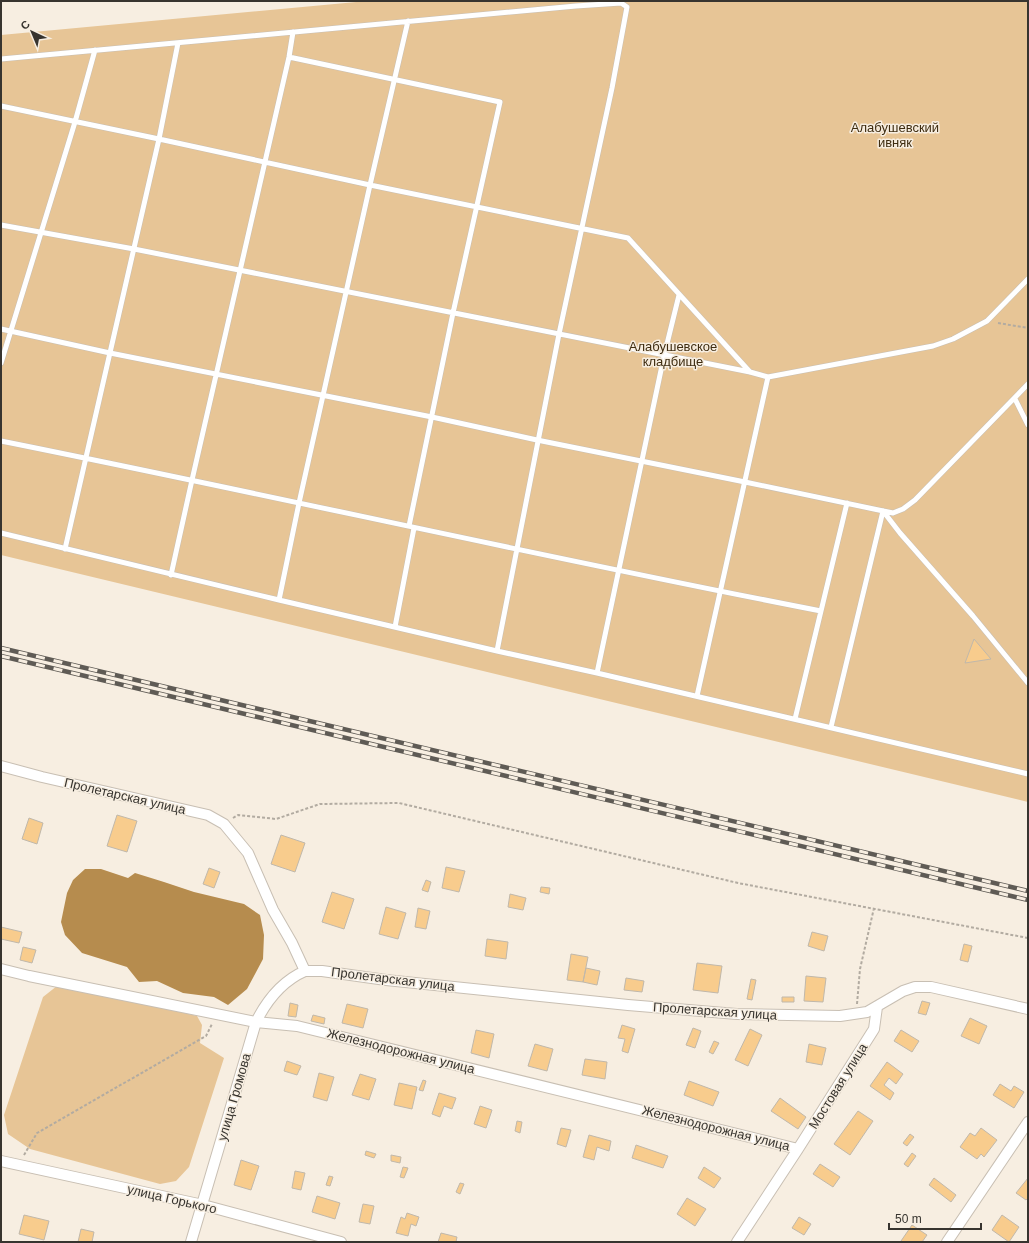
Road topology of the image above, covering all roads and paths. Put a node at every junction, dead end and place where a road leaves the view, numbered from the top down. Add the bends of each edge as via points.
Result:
1 (408, 21) junction
2 (293, 32) junction
3 (178, 43) junction
4 (95, 50) junction
5 (289, 57) junction
6 (1, 59) edge
7 (395, 80) junction
8 (1, 106) edge
9 (75, 122) junction
10 (159, 139) junction
11 (265, 163) junction
12 (370, 185) junction
13 (476, 206) junction
14 (1, 225) edge
15 (582, 228) junction
16 (41, 232) junction
17 (134, 249) junction
18 (240, 271) junction
19 (1028, 279) edge
20 (347, 292) junction
21 (679, 295) junction
22 (453, 313) junction
23 (987, 321) junction
24 (1028, 328) edge
25 (1, 329) edge
26 (10, 330) junction
27 (559, 334) junction
28 (110, 353) junction
29 (664, 356) junction
30 (1, 363) edge
31 (750, 372) junction
32 (216, 374) junction
33 (768, 377) junction
34 (1028, 384) edge
35 (324, 396) junction
36 (1014, 398) junction
37 (432, 417) junction
38 (1028, 425) edge
39 (537, 440) junction
40 (1, 441) edge
41 (86, 458) junction
42 (642, 462) junction
43 (192, 480) junction
44 (745, 482) junction
45 (299, 503) junction
46 (847, 503) junction
47 (883, 511) junction
48 (411, 527) junction
49 (1, 534) edge
50 (516, 548) junction
51 (65, 549) junction
52 (618, 570) junction
53 (172, 575) junction
54 (720, 591) junction
55 (279, 600) junction
56 (821, 611) junction
57 (395, 627) junction
58 (496, 651) junction
59 (597, 672) junction
60 (1028, 683) edge
61 (698, 696) junction
62 (795, 719) junction
63 (831, 727) junction
64 (1, 766) edge
65 (1028, 774) edge
66 (224, 824) junction
67 (874, 908) junction
68 (1028, 938) edge
69 (1, 969) edge
70 (305, 971) junction
71 (877, 1007) junction
72 (1028, 1009) edge
73 (858, 1013) junction
74 (218, 1014) junction
75 (256, 1022) junction
76 (1028, 1122) edge
77 (798, 1149) junction
78 (1, 1161) edge
79 (18, 1165) junction
80 (203, 1205) junction
81 (191, 1242) edge
82 (341, 1242) edge
83 (737, 1242) edge
84 (946, 1242) edge

1 - 2 lane
1 - 7 lane
1 - 15 lane via 621,3 627,7
2 - 3 lane
2 - 5 lane
3 - 4 lane
3 - 10 lane
4 - 6 lane
4 - 9 lane
5 - 7 lane
5 - 11 lane
7 - 12 lane
7 - 13 lane via 500,102
8 - 9 lane
9 - 10 lane
9 - 16 lane
10 - 11 lane
10 - 17 lane
11 - 12 lane
11 - 18 lane
12 - 13 lane
12 - 20 lane
13 - 15 lane
13 - 22 lane
14 - 16 lane
15 - 21 lane via 628,238
15 - 27 lane
16 - 17 lane
16 - 26 lane
17 - 18 lane
17 - 28 lane
18 - 20 lane
18 - 32 lane
19 - 23 lane
20 - 22 lane
20 - 35 lane
21 - 29 lane
21 - 31 lane
22 - 27 lane
22 - 37 lane
23 - 24 path
23 - 33 lane via 953,339 933,346
25 - 26 lane
26 - 28 lane
26 - 30 lane
27 - 29 lane
27 - 39 lane
28 - 32 lane
28 - 41 lane
29 - 31 lane
29 - 42 lane
31 - 33 lane
32 - 35 lane
32 - 43 lane
33 - 44 lane
34 - 36 lane
35 - 37 lane
35 - 45 lane
36 - 38 lane
36 - 47 lane via 915,500 893,513
37 - 39 lane
37 - 48 lane
39 - 42 lane
39 - 50 lane
40 - 41 lane
41 - 43 lane
41 - 51 lane
42 - 44 lane
42 - 52 lane
43 - 45 lane
43 - 53 lane
44 - 46 lane
44 - 54 lane
45 - 48 lane
45 - 55 lane
46 - 47 lane
46 - 56 lane
47 - 60 lane
47 - 63 lane
48 - 50 lane
48 - 57 lane
49 - 51 lane
50 - 52 lane
50 - 58 lane
51 - 53 lane
52 - 54 lane
52 - 59 lane
53 - 55 lane
54 - 56 lane
54 - 61 lane
55 - 57 lane
56 - 62 lane
57 - 58 lane
58 - 59 lane
59 - 61 lane
61 - 62 lane
62 - 63 lane
63 - 65 lane
64 - 66 street, Пролетарская улица via 208,815
66 - 67 path via 238,815 276,819 320,804 399,803 738,883
66 - 70 street, Пролетарская улица via 248,853 273,910
67 - 68 path
67 - 73 path via 860,969
69 - 74 street, Железнодорожная улица
70 - 73 street, Пролетарская улица via 737,1014 840,1016
70 - 75 street, улица Громова via 292,977 276,992
71 - 72 street, Пролетарская улица via 903,991 915,987 931,987
71 - 73 street, Пролетарская улица
71 - 77 street, Мостовая улица via 874,1029
74 - 75 street, Железнодорожная улица
74 - 79 path via 206,1036 37,1133
75 - 77 street, Железнодорожная улица via 297,1026
75 - 80 street, улица Громова
76 - 84 street
77 - 83 street, Мостовая улица
78 - 79 street, улица Горького
79 - 80 street, улица Горького
80 - 81 street, улица Громова
80 - 82 street, улица Горького

